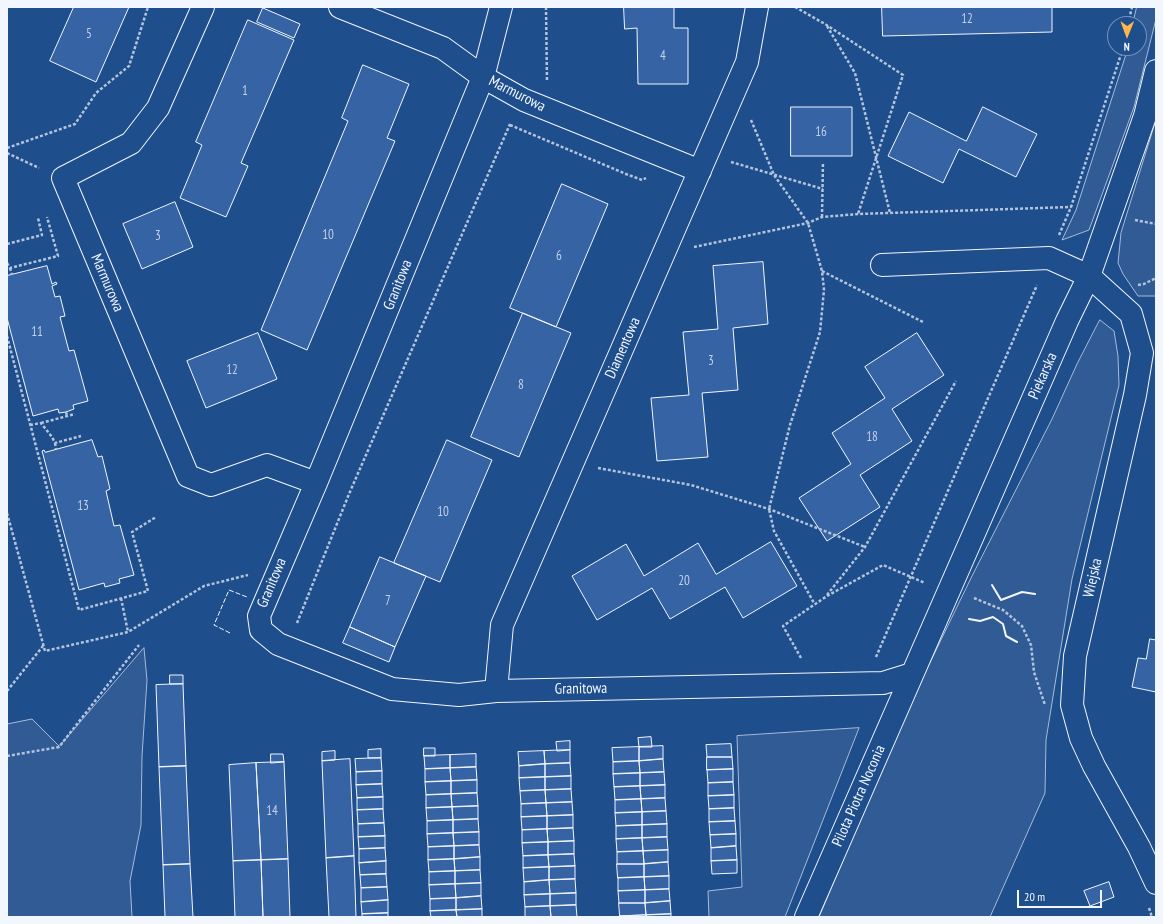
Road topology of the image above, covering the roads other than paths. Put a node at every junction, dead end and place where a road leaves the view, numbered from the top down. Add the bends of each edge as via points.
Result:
1 (202, 7) edge
2 (340, 7) edge
3 (501, 7) edge
4 (757, 7) edge
5 (1156, 71) edge
6 (484, 77) junction
7 (700, 171) junction
8 (882, 265) dead end
9 (1089, 276) junction
10 (316, 483) junction
11 (912, 674) junction
12 (496, 691) junction
13 (1156, 883) edge
14 (806, 917) edge

1 - 10 street, Marmurowa via 158,108 132,143 62,178 188,476 211,485 267,465
2 - 6 street, Marmurowa via 443,48
3 - 6 street, Granitowa
4 - 7 street, Diamentowa via 747,62
5 - 9 street, Piekarska via 1145,116
6 - 7 street, Marmurowa via 524,100
6 - 10 street, Granitowa
7 - 12 street, Diamentowa via 502,625
8 - 9 street, Wiejska via 1049,258
9 - 11 street, Piekarska
9 - 13 street, Wiejska via 1131,314 1142,353 1133,403 1075,656 1072,705 1081,738 1094,766
10 - 12 street, Granitowa via 259,616 261,630 278,644 392,689 459,695
11 - 12 street, Granitowa via 883,683
11 - 14 street, Pilota Piotra Noconia

